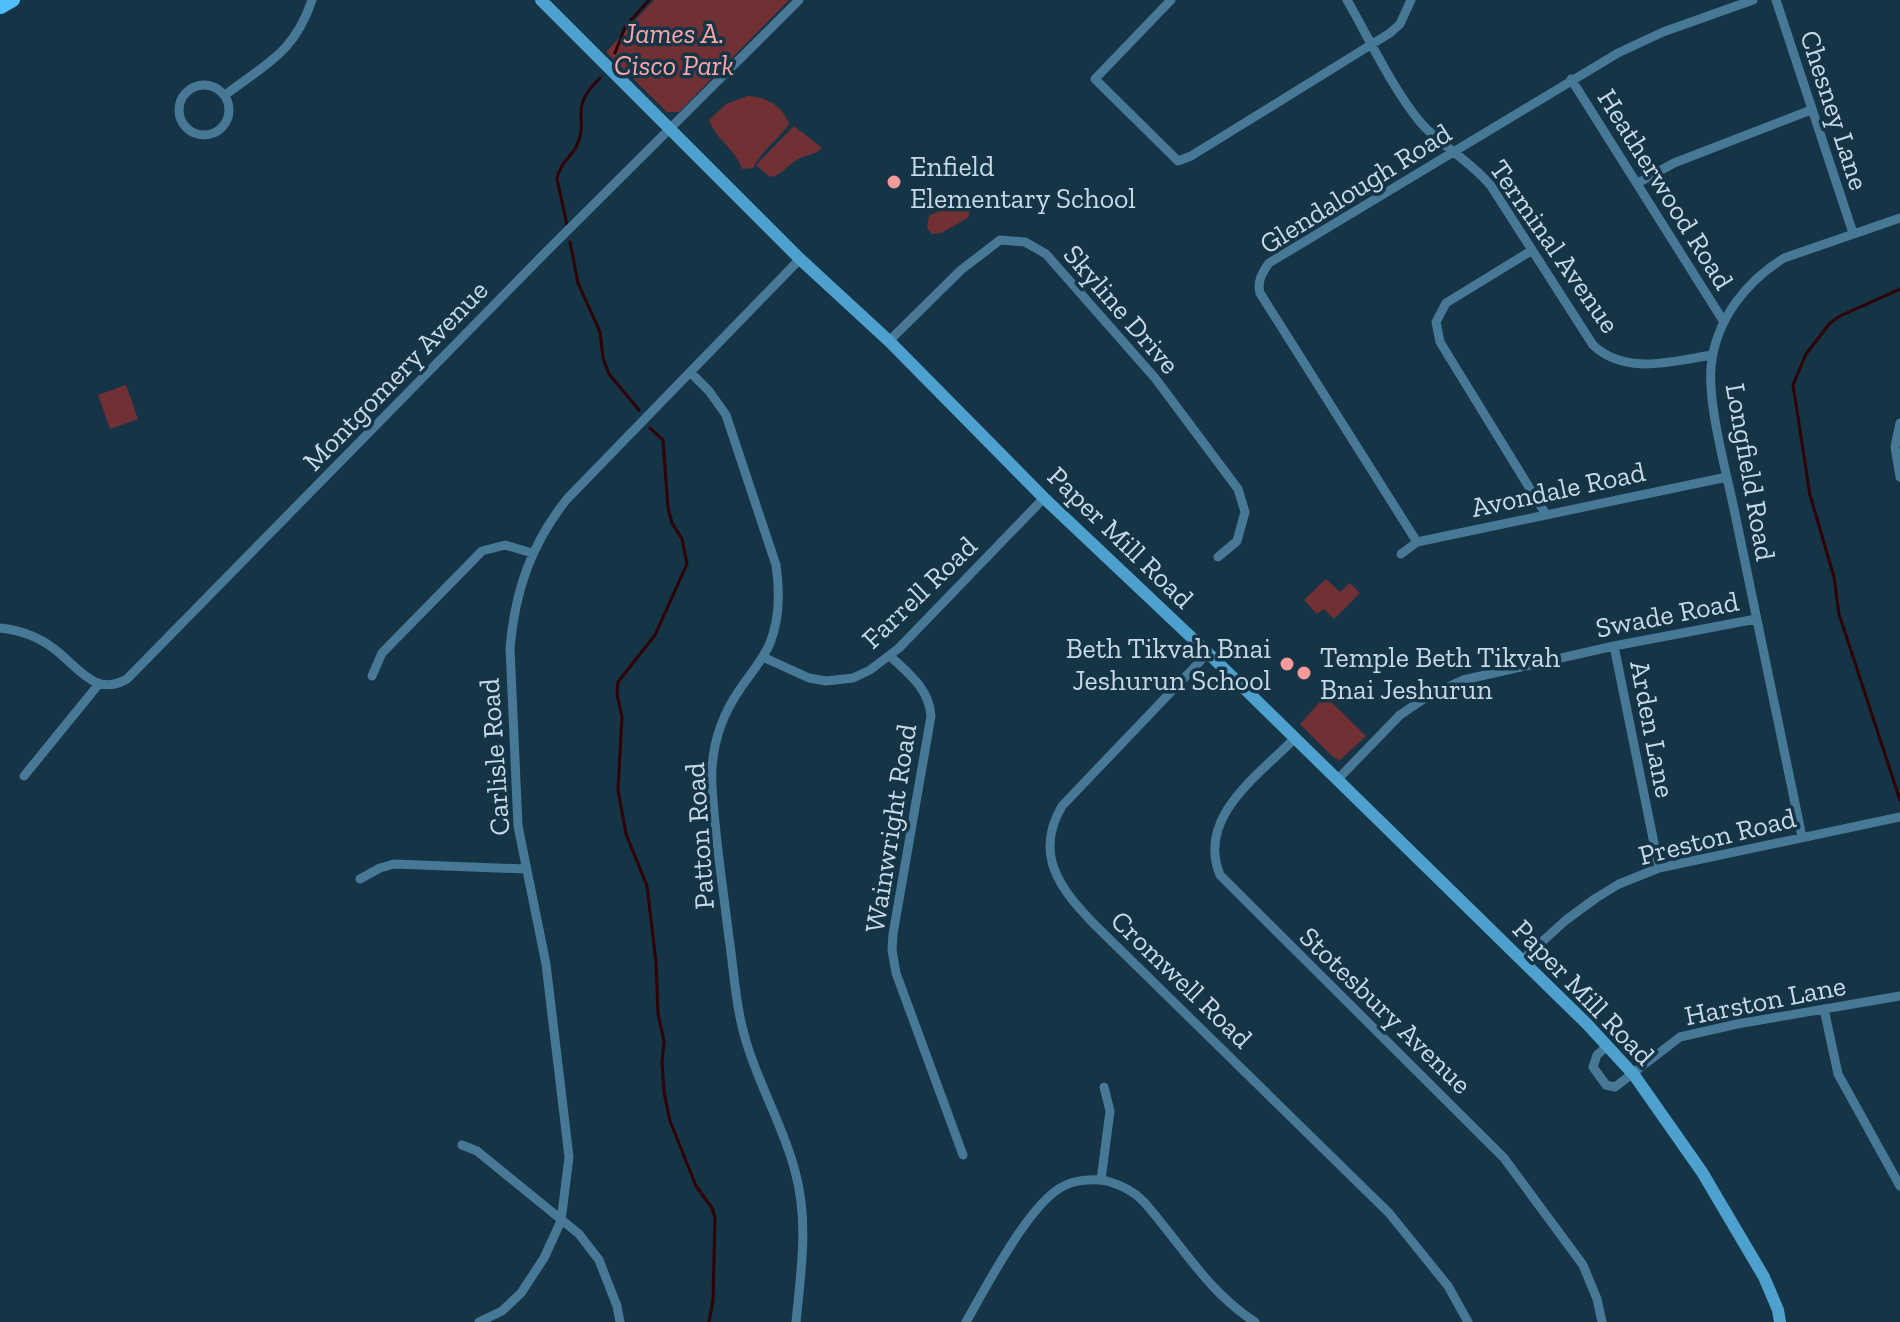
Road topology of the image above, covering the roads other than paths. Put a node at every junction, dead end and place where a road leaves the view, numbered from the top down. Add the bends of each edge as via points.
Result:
1 (312, 0) edge
2 (541, 0) edge
3 (799, 0) edge
4 (1171, 0) edge
5 (1347, 0) edge
6 (1411, 0) edge
7 (1753, 0) edge
8 (1776, 0) edge
9 (1371, 43) junction
10 (1571, 79) junction
11 (225, 95) junction
12 (1811, 110) junction
13 (672, 129) junction
14 (1454, 151) junction
15 (1638, 183) junction
16 (1900, 218) edge
17 (1853, 233) junction
18 (1531, 251) junction
19 (800, 259) junction
20 (1724, 322) junction
21 (889, 341) junction
22 (1712, 355) junction
23 (690, 372) junction
24 (1900, 423) edge
25 (1727, 477) junction
26 (1900, 477) edge
27 (1044, 498) junction
28 (1545, 513) junction
29 (1417, 542) junction
30 (532, 553) junction
31 (1401, 554) dead end
32 (1218, 557) dead end
33 (1756, 619) junction
34 (0, 628) edge
35 (1614, 646) junction
36 (1208, 653) junction
37 (890, 656) junction
38 (763, 657) junction
39 (372, 676) dead end
40 (98, 685) junction
41 (1295, 738) junction
42 (24, 776) dead end
43 (1337, 780) junction
44 (1900, 817) edge
45 (1802, 837) junction
46 (1659, 868) junction
47 (525, 869) junction
48 (360, 879) dead end
49 (1522, 960) junction
50 (1900, 996) edge
51 (1824, 1009) junction
52 (1607, 1046) junction
53 (1634, 1075) junction
54 (1104, 1087) dead end
55 (462, 1145) dead end
56 (963, 1155) dead end
57 (1101, 1180) junction
58 (1900, 1186) edge
59 (561, 1221) junction
60 (479, 1322) edge
61 (620, 1322) edge
62 (796, 1322) edge
63 (967, 1322) edge
64 (1255, 1322) edge
65 (1468, 1322) edge
66 (1602, 1322) edge
67 (1780, 1322) edge

1 - 11 street via 291,44
2 - 13 main road, Paper Mill Road
3 - 13 street, Montgomery Avenue
4 - 9 street via 1095,79 1178,161
5 - 9 street, Terminal Avenue
6 - 9 street via 1400,24
7 - 10 street, Glendalough Road via 1663,32
8 - 12 street, Chesney Lane
9 - 14 street, Terminal Avenue via 1421,123
10 - 14 street, Glendalough Road
10 - 15 street, Heatherwood Road
11 - 11 street via 210,85 193,87 180,103 184,126 199,135 222,128 230,112
12 - 15 street via 1674,163
12 - 17 street, Chesney Lane
13 - 19 main road, Paper Mill Road
13 - 40 street, Montgomery Avenue via 136,671 119,683
14 - 18 street, Terminal Avenue via 1491,186
14 - 29 street, Glendalough Road via 1269,263 1258,286
15 - 20 street, Heatherwood Road
16 - 17 street, Longfield Road
17 - 20 street, Longfield Road via 1768,268
18 - 22 street, Terminal Avenue via 1587,339 1607,356 1639,364
18 - 28 street via 1446,303 1436,322 1440,342
19 - 21 main road, Paper Mill Road
19 - 23 street, Carlisle Road
20 - 22 street, Longfield Road
21 - 27 main road, Paper Mill Road
21 - 32 street, Skyline Drive via 961,270 1000,240 1025,242 1046,254 1155,378 1238,489 1245,512 1237,541
22 - 25 street, Longfield Road via 1710,386
23 - 30 street, Carlisle Road via 567,499
23 - 38 street, Patton Road via 726,415 776,565 778,611
24 - 26 street via 1895,447
25 - 28 street, Avondale Road
25 - 33 street, Longfield Road
27 - 36 main road, Paper Mill Road
27 - 37 street, Farrell Road
28 - 29 street, Avondale Road
29 - 31 street, Avondale Road
30 - 39 street via 505,545 482,551 382,653
30 - 47 street, Carlisle Road via 516,599 510,648 518,826
33 - 35 street, Swade Road
33 - 45 street, Longfield Road
34 - 40 street via 45,642
35 - 43 street, Swade Road via 1450,685 1400,715
35 - 46 street, Arden Lane
36 - 41 main road, Paper Mill Road
36 - 65 street, Cromwell Road via 1062,806 1051,847 1056,876 1095,925 1389,1213 1448,1286
37 - 38 street, Farrell Road via 859,675 831,681 809,678
37 - 56 street, Wainwright Road via 922,688 931,716 893,957
38 - 62 street, Patton Road via 721,725 712,785 744,1035 791,1156 800,1194 804,1235
40 - 42 street
41 - 43 main road, Paper Mill Road
41 - 66 street, Stotesbury Avenue via 1223,814 1214,846 1220,875 1504,1158 1583,1265
43 - 49 main road, Paper Mill Road
44 - 45 street, Preston Road
45 - 46 street, Preston Road
46 - 49 street, Preston Road via 1596,898
47 - 48 street via 394,864
47 - 59 street, Carlisle Road via 546,964 567,1135
49 - 52 main road, Paper Mill Road
50 - 51 street, Harston Lane
51 - 53 street, Harston Lane via 1680,1037
51 - 58 street via 1838,1074
52 - 53 main road, Paper Mill Road
52 - 53 street via 1593,1067 1606,1085 1615,1087
53 - 67 main road, Paper Mill Road via 1702,1172 1764,1277
54 - 57 street via 1110,1111
55 - 59 street via 477,1151
57 - 63 street via 1067,1185 1051,1195 1009,1249
57 - 64 street via 1143,1201 1207,1283
59 - 60 street, Carlisle Road via 526,1288 502,1311
59 - 61 street via 599,1260

